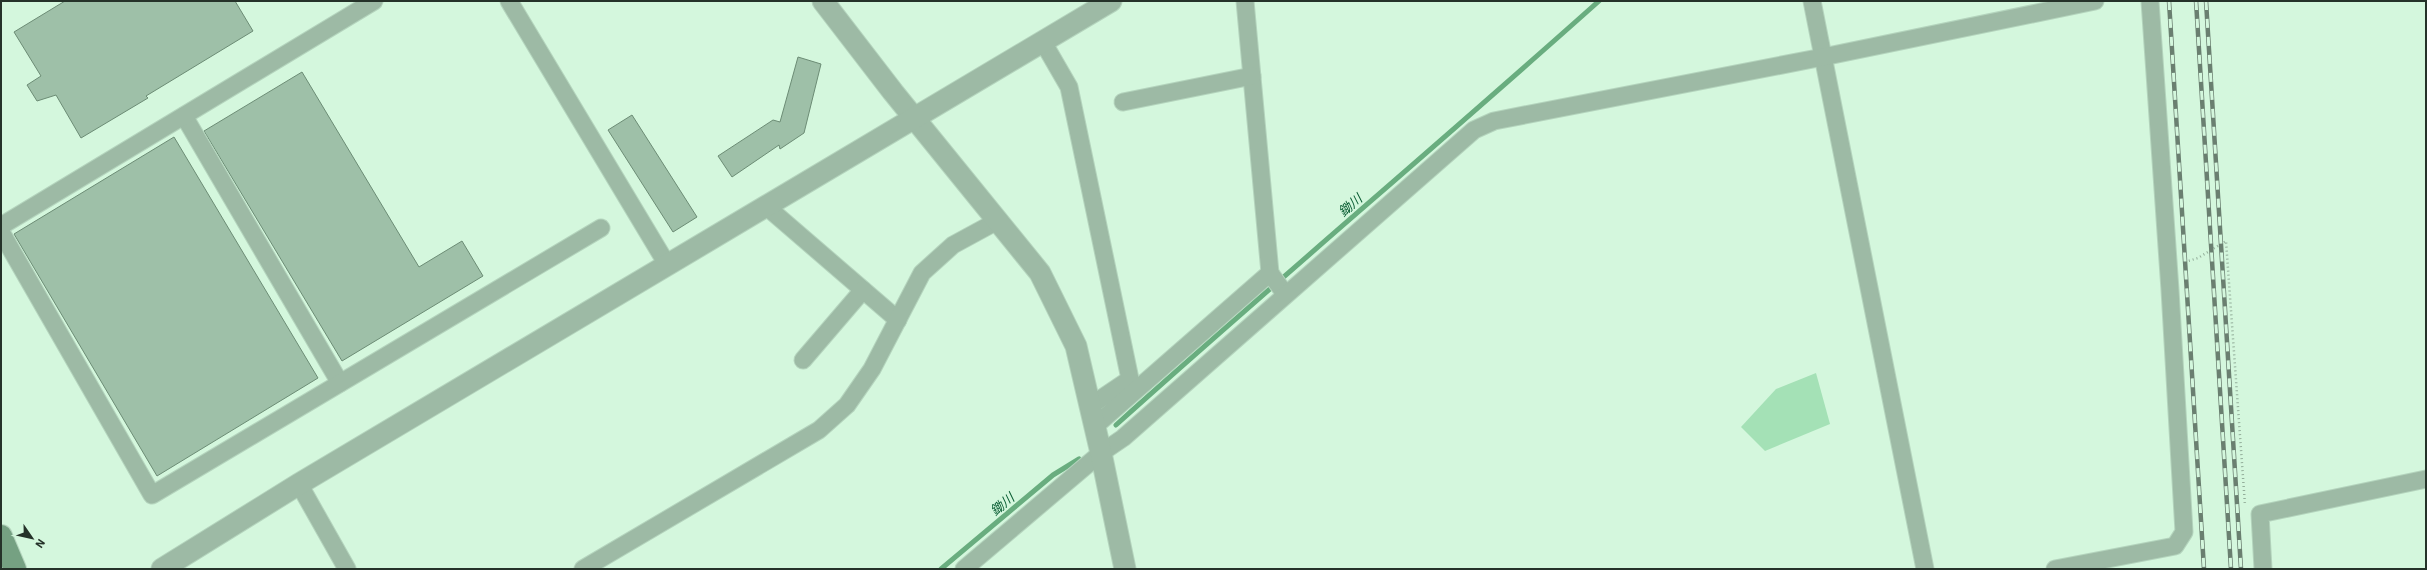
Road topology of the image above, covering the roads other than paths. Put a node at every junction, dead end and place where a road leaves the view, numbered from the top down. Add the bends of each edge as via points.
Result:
1 (374, 1) edge
2 (509, 1) edge
3 (823, 1) edge
4 (1111, 1) edge
5 (1245, 1) edge
6 (1812, 1) edge
7 (2095, 1) edge
8 (2150, 1) edge
9 (1043, 42) junction
10 (1823, 57) junction
11 (1252, 76) junction
12 (1123, 102) dead end
13 (184, 116) junction
14 (915, 118) junction
15 (767, 207) junction
16 (998, 220) junction
17 (1, 226) edge
18 (601, 228) dead end
19 (1, 232) edge
20 (668, 266) junction
21 (1278, 284) junction
22 (863, 290) junction
23 (898, 320) junction
24 (803, 360) dead end
25 (340, 383) junction
26 (1090, 406) junction
27 (1095, 426) junction
28 (1101, 453) junction
29 (2426, 479) edge
30 (299, 484) junction
31 (1, 536) edge
32 (15, 569) edge
33 (162, 569) edge
34 (348, 569) edge
35 (583, 569) edge
36 (964, 569) edge
37 (1125, 569) edge
38 (1925, 569) edge
39 (2055, 569) edge
40 (2263, 569) edge

1 - 13 street
2 - 20 street
3 - 14 street
4 - 9 street
5 - 11 street
6 - 10 street
7 - 10 street
8 - 39 street via 2184,532 2175,546
9 - 14 street
9 - 26 street via 1069,87 1130,380
10 - 21 street via 1494,121 1474,130
10 - 38 street
11 - 12 street
11 - 21 street
13 - 17 street
13 - 25 street
14 - 15 street
14 - 16 street
15 - 20 street
15 - 22 street
16 - 23 street via 953,245 922,273
16 - 26 street via 1040,273 1076,346
18 - 25 street
19 - 25 street via 152,495
20 - 30 street
21 - 27 street
21 - 28 street via 1123,438
22 - 23 street
22 - 24 street
23 - 35 street via 872,369 847,405 818,430
26 - 27 street
27 - 28 street
28 - 36 street
28 - 37 street
29 - 40 street via 2260,514
30 - 33 street
30 - 34 street
31 - 32 main road

